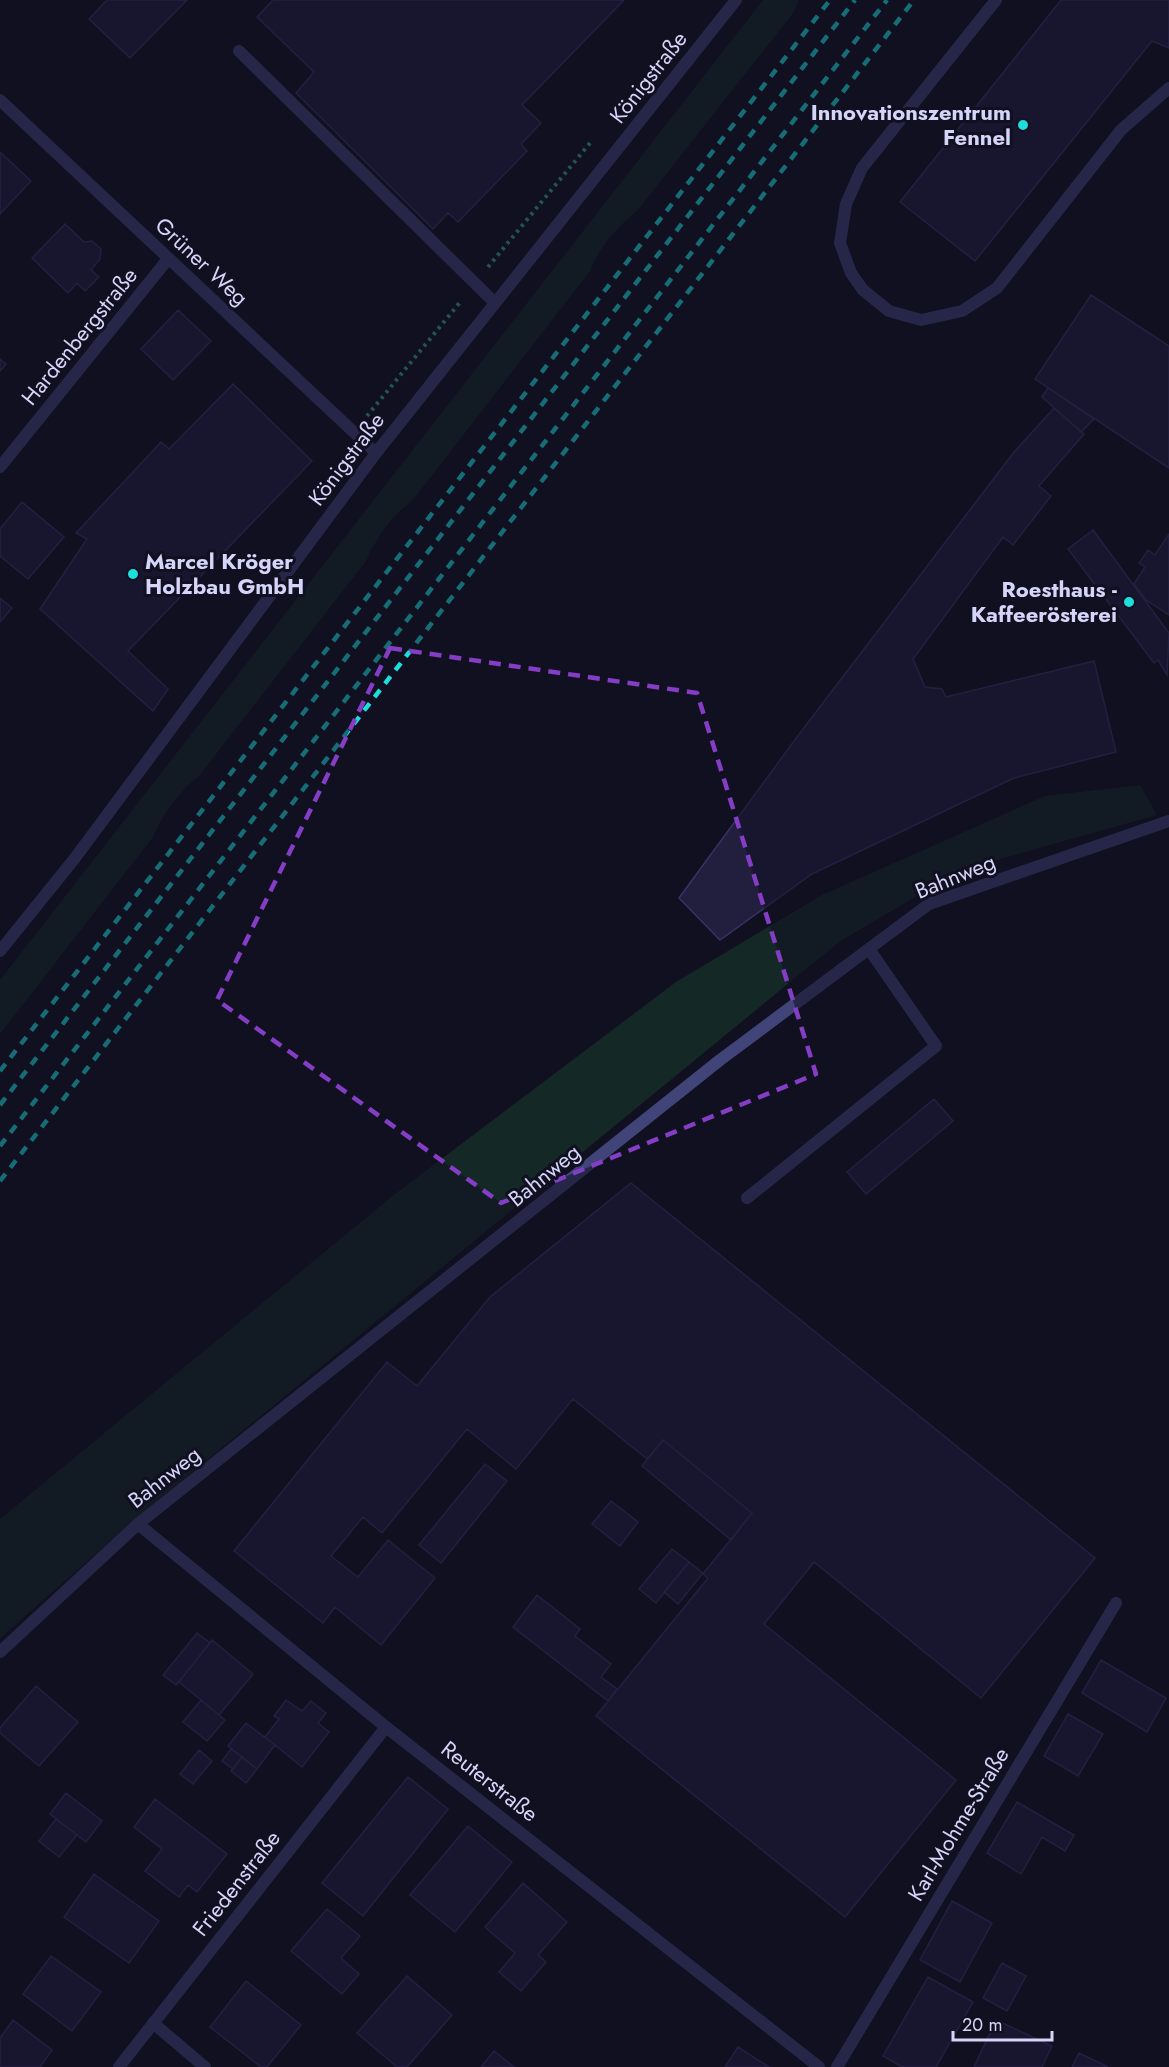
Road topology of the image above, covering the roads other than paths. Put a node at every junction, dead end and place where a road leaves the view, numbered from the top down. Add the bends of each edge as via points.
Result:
1 (736, 0) edge
2 (996, 0) edge
3 (239, 51) dead end
4 (1169, 88) edge
5 (0, 100) edge
6 (168, 259) junction
7 (495, 303) junction
8 (376, 453) junction
9 (0, 467) edge
10 (1169, 821) edge
11 (869, 949) junction
12 (0, 951) edge
13 (747, 1198) dead end
14 (138, 1524) junction
15 (1116, 1604) dead end
16 (0, 1652) edge
17 (386, 1726) junction
18 (153, 2023) junction
19 (119, 2067) edge
20 (205, 2067) edge
21 (819, 2067) edge
22 (837, 2067) edge

1 - 7 street, Königstraße
2 - 4 street via 862,168 846,204 840,243 851,273 862,290 889,311 921,320 962,311 998,288 1121,130
3 - 7 street
5 - 6 street, Grüner Weg
6 - 8 street, Grüner Weg
6 - 9 street, Hardenbergstraße
7 - 8 street, Königstraße
8 - 12 street, Königstraße via 75,858
10 - 11 street, Bahnweg via 929,904
11 - 13 street via 936,1046
11 - 14 street, Bahnweg via 720,1060
14 - 16 street, Bahnweg
14 - 17 street, Reuterstraße
15 - 22 street, Karl-Mohme-Straße
17 - 18 street, Friedenstraße
17 - 21 street, Reuterstraße
18 - 19 street, Friedenstraße
18 - 20 street

